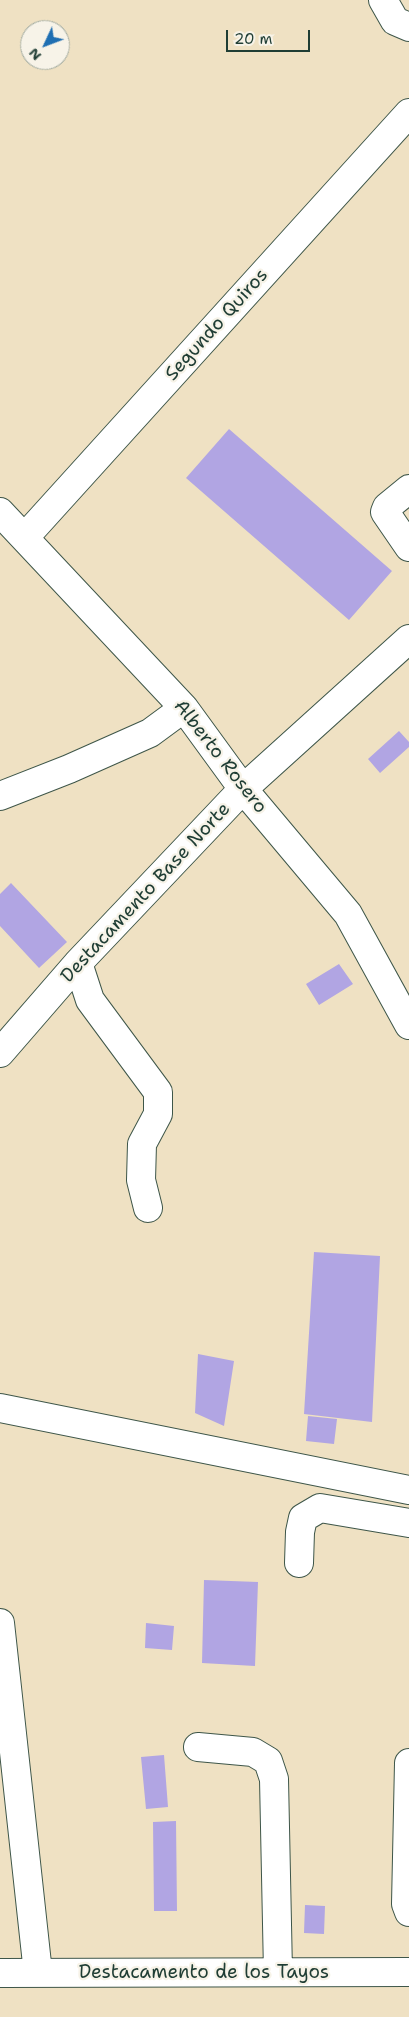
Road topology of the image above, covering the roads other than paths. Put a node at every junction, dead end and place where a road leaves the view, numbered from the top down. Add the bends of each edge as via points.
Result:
1 (383, 0) edge
2 (409, 27) edge
3 (409, 113) edge
4 (409, 489) edge
5 (0, 512) edge
6 (25, 538) junction
7 (409, 547) edge
8 (409, 639) edge
9 (184, 708) junction
10 (244, 789) junction
11 (0, 796) edge
12 (78, 963) junction
13 (409, 1025) edge
14 (0, 1053) edge
15 (148, 1208) dead end
16 (0, 1408) edge
17 (409, 1490) edge
18 (409, 1523) edge
19 (299, 1563) dead end
20 (0, 1622) edge
21 (198, 1747) dead end
22 (409, 1763) edge
23 (409, 1912) edge
24 (278, 1972) junction
25 (409, 1972) edge
26 (0, 1973) edge
27 (38, 1974) junction

1 - 2 street via 395,21
3 - 6 street, Segundo Quiros
4 - 7 street via 385,512
5 - 6 street, Alberto Rosero
6 - 9 street, Alberto Rosero
8 - 10 street, Destacamento Base Norte
9 - 10 street, Alberto Rosero
9 - 11 street via 150,733
10 - 12 street, Destacamento Base Norte
10 - 13 street, Alberto Rosero via 348,914
12 - 14 street, Destacamento Base Norte
12 - 15 street via 90,1000 158,1092 158,1114 142,1144 141,1180
16 - 17 street
18 - 19 street via 320,1508 303,1518
20 - 27 street
21 - 24 street via 253,1752 268,1761 274,1779
22 - 23 street via 406,1904
24 - 25 street, Destacamento de los Tayos
24 - 27 street, Destacamento de los Tayos
26 - 27 street, Destacamento de los Tayos

